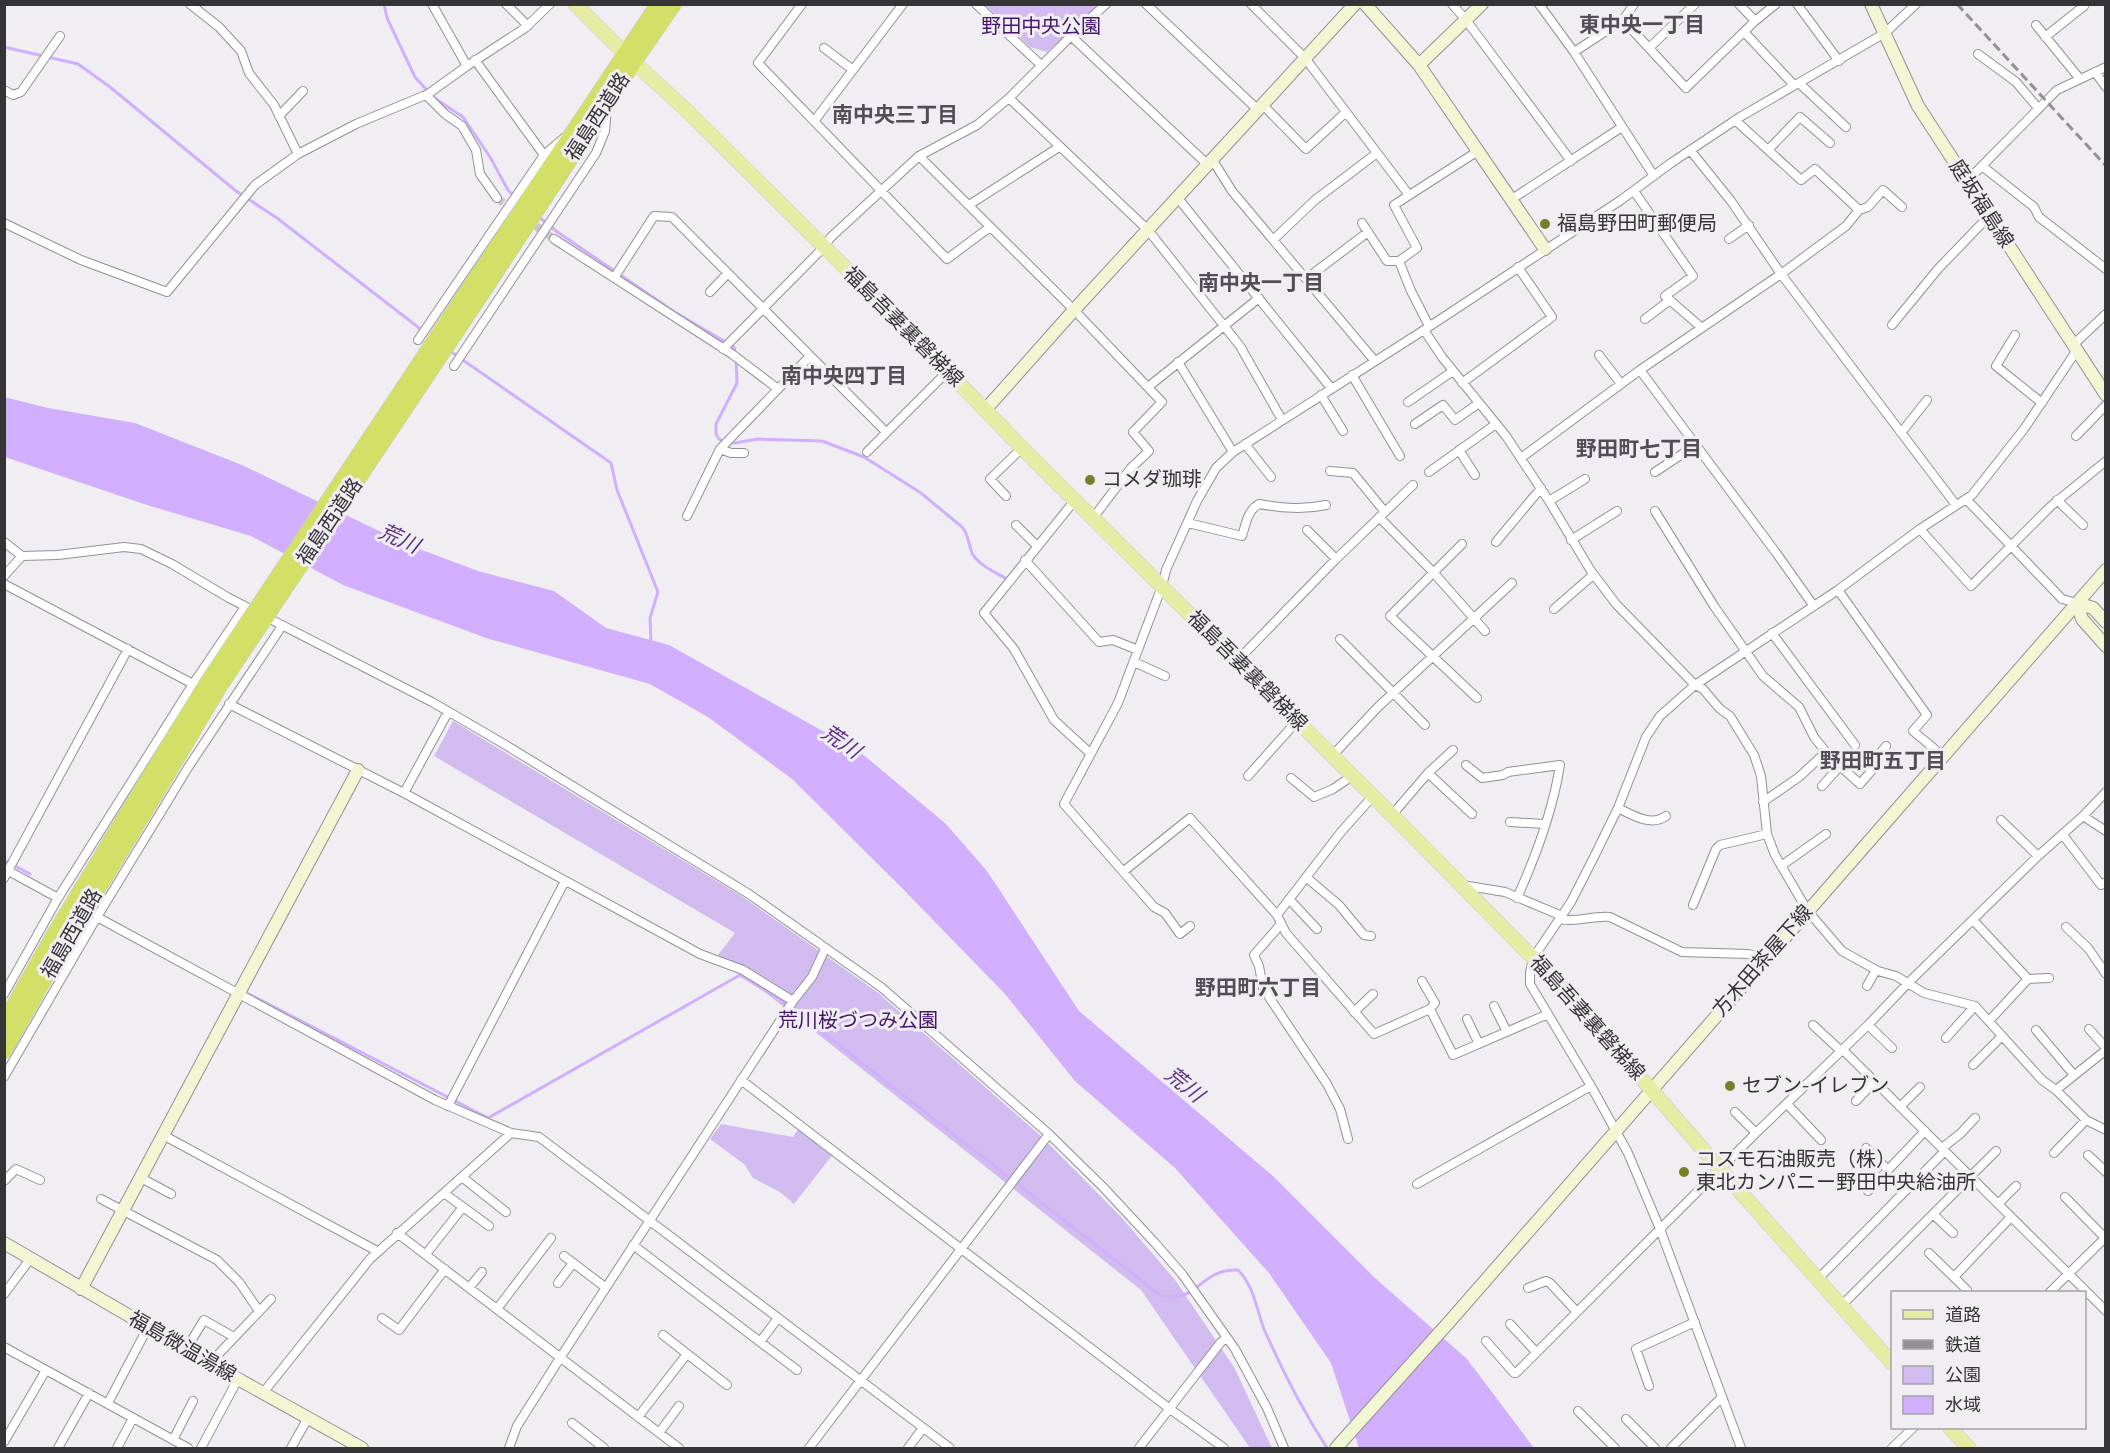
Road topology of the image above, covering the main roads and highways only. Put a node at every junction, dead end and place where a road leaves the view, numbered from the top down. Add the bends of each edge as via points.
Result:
1 (575, 4) edge
2 (674, 4) edge
3 (657, 5) edge
4 (629, 58) junction
5 (479, 285) junction
6 (157, 778) junction
7 (4, 1023) edge
8 (4, 1051) edge
9 (1891, 1361) edge
10 (1951, 1429) edge
11 (1969, 1449) edge

1 - 4 main road, 福島吾妻裏磐梯線
2 - 4 highway, 福島西道路
3 - 4 highway, 福島西道路
4 - 5 highway, 福島西道路 via 572,133
4 - 5 highway, 福島西道路 via 607,103
4 - 9 main road, 福島吾妻裏磐梯線 via 824,247 1533,958
5 - 6 highway, 福島西道路, bridge via 219,664
6 - 7 highway, 福島西道路 via 53,936
6 - 8 highway, 福島西道路
10 - 11 main road

